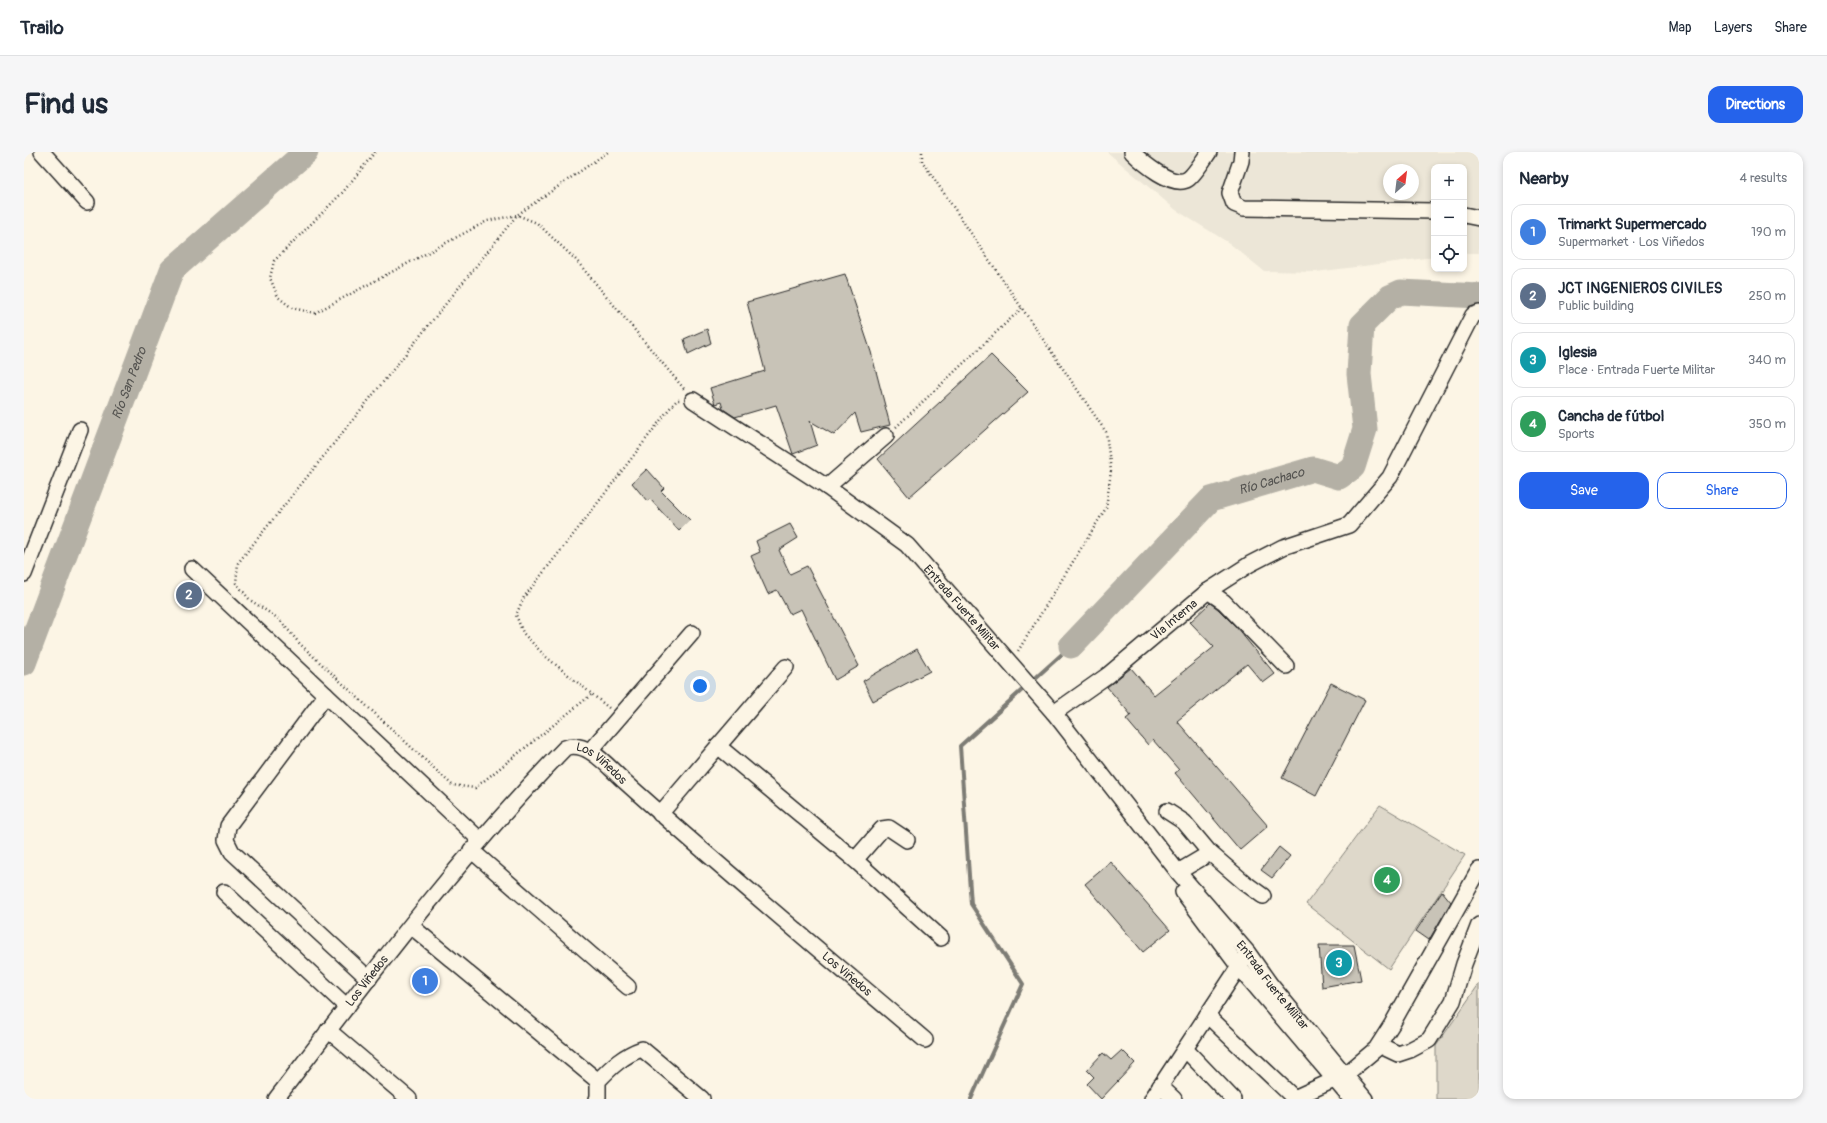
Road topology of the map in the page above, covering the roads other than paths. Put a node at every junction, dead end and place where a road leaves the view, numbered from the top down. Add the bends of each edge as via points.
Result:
1 (42, 152) edge
2 (1132, 152) edge
3 (1209, 152) edge
4 (1242, 152) edge
5 (1148, 158) edge
6 (87, 202) dead end
7 (1431, 212) edge
8 (1467, 216) edge
9 (1479, 218) edge
10 (1479, 313) edge
11 (693, 400) road end
12 (80, 430) dead end
13 (886, 436) road end
14 (827, 487) junction
15 (192, 569) dead end
16 (24, 574) edge
17 (1208, 591) junction
18 (692, 633) dead end
19 (1286, 666) dead end
20 (786, 667) dead end
21 (326, 695) junction
22 (1053, 712) junction
23 (718, 746) junction
24 (590, 750) junction
25 (1167, 811) dead end
26 (660, 814) junction
27 (907, 840) dead end
28 (475, 845) junction
29 (1210, 853) junction
30 (855, 860) junction
31 (1479, 870) edge
32 (1178, 872) junction
33 (224, 892) dead end
34 (1263, 896) dead end
35 (1479, 925) edge
36 (411, 926) junction
37 (941, 938) dead end
38 (1248, 953) junction
39 (1239, 966) junction
40 (369, 979) junction
41 (628, 987) dead end
42 (347, 1008) junction
43 (1207, 1015) junction
44 (328, 1030) junction
45 (925, 1040) dead end
46 (1379, 1045) junction
47 (1185, 1049) junction
48 (1340, 1077) junction
49 (598, 1081) junction
50 (1160, 1086) junction
51 (1293, 1098) edge
52 (276, 1099) edge
53 (409, 1099) edge
54 (597, 1099) edge
55 (702, 1099) edge
56 (1152, 1099) edge
57 (1174, 1099) edge
58 (1233, 1099) edge
59 (1351, 1099) edge
60 (1365, 1099) edge

1 - 6 street
2 - 5 street
3 - 5 street via 1188,179 1180,181 1170,180
4 - 7 street via 1230,193 1234,204 1244,208
8 - 9 street
10 - 17 street via 1473,315 1390,477 1349,525 1283,547 1250,564
11 - 14 street, Entrada Fuerte Militar via 700,402
12 - 16 street
13 - 14 street
14 - 22 street, Entrada Fuerte Militar via 907,545
15 - 21 street
17 - 19 street, Vía Interna via 1224,602
17 - 22 street, Vía Interna via 1108,675
18 - 24 street
20 - 23 street
21 - 28 street
21 - 40 street via 228,826 226,840 232,852
22 - 32 street, Entrada Fuerte Militar
23 - 26 street
23 - 30 street
24 - 26 street, Los Viñedos
24 - 28 street, Los Viñedos via 576,746 566,748
25 - 29 street via 1184,822
26 - 45 street, Los Viñedos
27 - 30 street via 890,828 882,829
28 - 36 street, Los Viñedos
28 - 41 street
29 - 32 street
29 - 34 street
30 - 37 street
31 - 46 street
32 - 38 street, Entrada Fuerte Militar
32 - 39 street, Entrada Fuerte Militar via 1181,890
33 - 42 street
35 - 46 street via 1453,1001 1429,1040 1398,1054
36 - 40 street, Los Viñedos
36 - 49 street
38 - 39 street
38 - 48 street, Entrada Fuerte Militar
39 - 43 street
39 - 48 street, Entrada Fuerte Militar
40 - 42 street, Los Viñedos
42 - 44 street, Los Viñedos
43 - 47 street
43 - 51 street
44 - 52 street, Los Viñedos
44 - 53 street
46 - 48 street
47 - 50 street
47 - 58 street
48 - 51 street
48 - 59 street, Entrada Fuerte Militar
48 - 60 street, Entrada Fuerte Militar
49 - 54 street
49 - 55 street via 629,1054 642,1049
50 - 56 street
50 - 57 street

